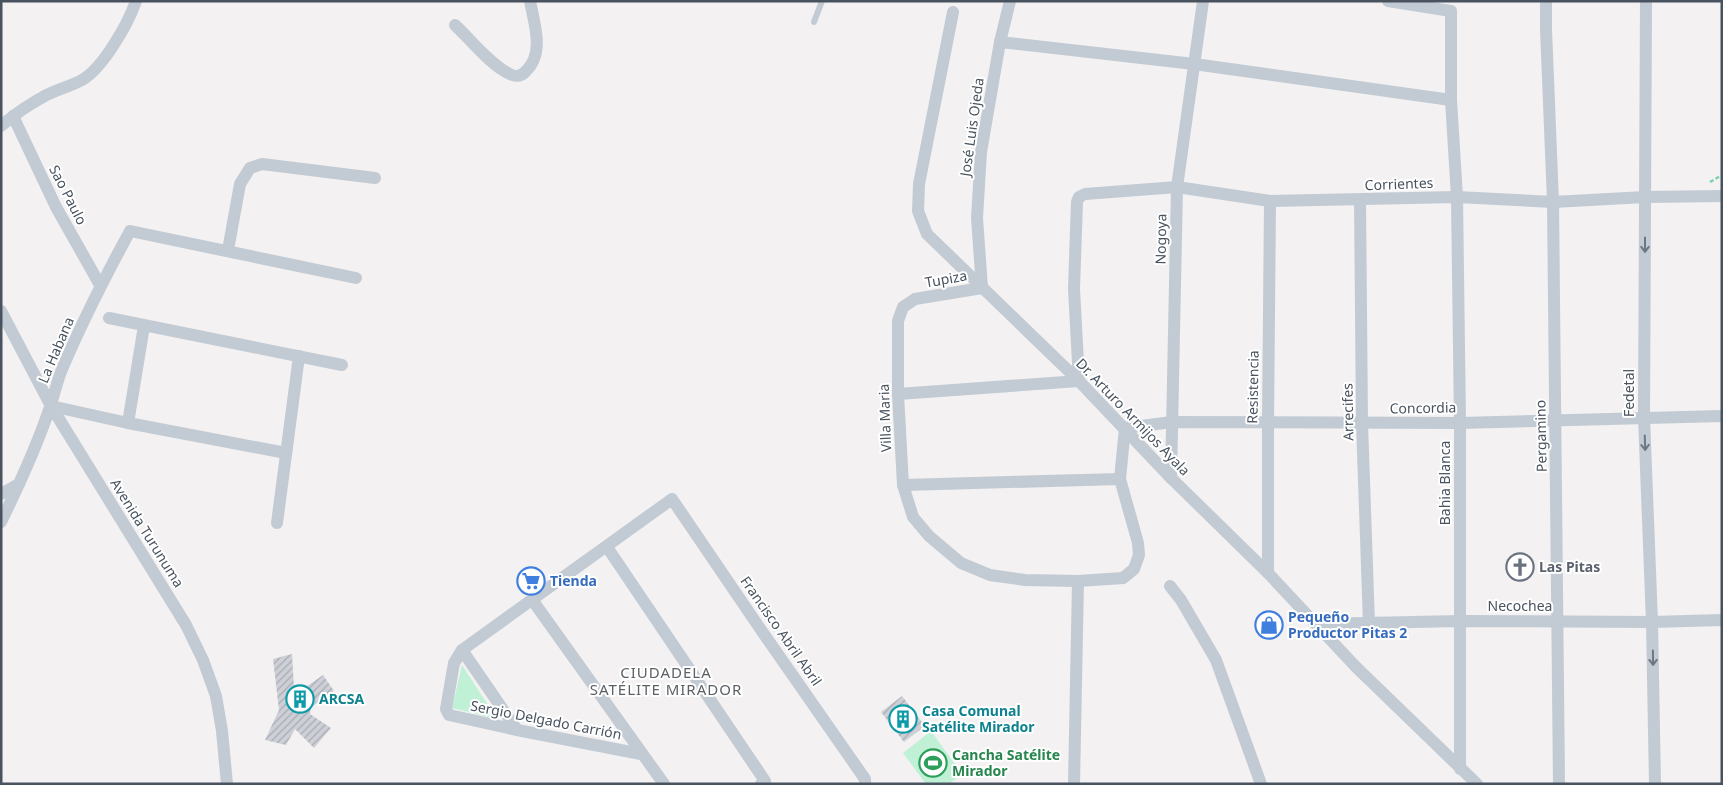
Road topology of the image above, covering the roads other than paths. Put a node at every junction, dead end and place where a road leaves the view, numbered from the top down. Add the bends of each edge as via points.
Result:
1 (136, 1) edge
2 (530, 1) edge
3 (822, 1) edge
4 (1010, 1) edge
5 (1202, 1) edge
6 (1388, 1) edge
7 (1646, 1) edge
8 (1544, 5) edge
9 (954, 12) dead end
10 (814, 22) dead end
11 (455, 25) dead end
12 (1000, 42) junction
13 (1194, 64) junction
14 (1451, 100) junction
15 (13, 116) junction
16 (1, 126) edge
17 (375, 178) dead end
18 (1177, 187) junction
19 (1722, 196) edge
20 (1457, 197) junction
21 (1645, 197) junction
22 (1360, 200) junction
23 (1270, 201) junction
24 (1554, 202) junction
25 (228, 250) junction
26 (356, 278) dead end
27 (100, 285) junction
28 (982, 288) junction
29 (915, 299) joint
30 (1, 311) edge
31 (109, 318) dead end
32 (144, 326) junction
33 (299, 356) junction
34 (342, 365) dead end
35 (1079, 381) junction
36 (898, 394) junction
37 (50, 406) junction
38 (1722, 416) edge
39 (1644, 417) junction
40 (1555, 421) junction
41 (1172, 422) junction
42 (128, 423) junction
43 (1268, 423) junction
44 (1362, 423) junction
45 (1460, 423) junction
46 (1125, 428) junction
47 (286, 453) junction
48 (1171, 478) junction
49 (1120, 479) junction
50 (19, 484) junction
51 (903, 485) junction
52 (1, 494) edge
53 (1, 522) edge
54 (277, 523) dead end
55 (607, 547) junction
56 (1268, 573) junction
57 (1078, 581) junction
58 (1170, 586) dead end
59 (533, 600) junction
60 (1722, 620) edge
61 (1461, 621) junction
62 (1558, 621) junction
63 (1652, 622) junction
64 (1318, 624) junction
65 (1368, 624) junction
66 (462, 650) junction
67 (517, 730) junction
68 (641, 754) junction
69 (1460, 769) junction
70 (865, 781) edge
71 (763, 782) edge
72 (227, 784) edge
73 (664, 784) edge
74 (1074, 784) edge
75 (1261, 784) edge
76 (1476, 784) edge
77 (1559, 784) edge
78 (1655, 784) edge

1 - 15 street via 95,70
2 - 11 street via 537,48 528,69 521,76 506,72 493,62
3 - 10 lane
4 - 12 street, José Luis Ojeda
5 - 13 street, Nogoya
6 - 14 street, Bahia Blanca via 1451,11
7 - 21 street, Fedetal
8 - 24 street, Pergamino
9 - 28 street, Dr. Arturo Armijos Ayala via 919,184 918,211 927,234
12 - 13 street
12 - 28 street, José Luis Ojeda via 981,152 976,218
13 - 14 street
13 - 18 street, Nogoya
14 - 20 street, Bahia Blanca
15 - 16 street
15 - 27 street, Sao Paulo via 56,207
17 - 25 street via 262,164 250,168 240,184
18 - 23 street, Corrientes
18 - 35 street, Corrientes via 1079,197 1074,289
18 - 41 street, Nogoya
19 - 21 street, Corrientes
20 - 22 street, Corrientes
20 - 24 street, Corrientes
20 - 45 street, Bahia Blanca
21 - 24 street, Corrientes
21 -> 39 street, Fedetal
22 - 23 street, Corrientes
22 - 44 street, Arrecifes
23 - 43 street, Resistencia
24 - 40 street, Pergamino
25 - 26 street
25 - 27 street, La Habana via 130,231
27 - 37 street, La Habana via 63,366
28 - 29 street, Tupiza
28 - 35 street, Dr. Arturo Armijos Ayala
29 - 36 street, Villa Maria via 903,307 898,321
30 - 37 street, Avenida Turunuma
31 - 32 street
32 - 33 street
32 - 42 street
33 - 34 street
33 - 47 street
35 - 36 street
35 - 46 street, Dr. Arturo Armijos Ayala
36 - 51 street, Villa Maria
37 - 42 street
37 - 50 street, La Habana
37 - 72 street, Avenida Turunuma via 186,625 203,660 216,696
38 - 39 street, Concordia
39 - 40 street, Concordia
39 -> 63 street, Fedetal
40 - 45 street, Concordia
40 - 62 street, Pergamino
41 - 43 street, Concordia
41 - 46 street, Concordia
41 - 48 street, Nogoya
42 - 47 street
43 - 44 street, Concordia
43 - 56 street, Resistencia
44 - 45 street, Concordia
44 - 65 street, Arrecifes
45 - 61 street, Bahia Blanca
46 - 48 street, Dr. Arturo Armijos Ayala
46 - 49 street
47 - 54 street
48 - 56 street, Dr. Arturo Armijos Ayala
49 - 51 street
49 - 57 street, Villa Maria via 1138,543 1139,555 1134,569 1123,578
50 - 52 street
50 - 53 street, La Habana
51 - 57 street, Villa Maria via 913,517 929,536 961,563 990,575 1025,580
55 - 59 street
55 - 70 street, Francisco Abril Abril via 672,499
55 - 71 street
56 - 64 street, Dr. Arturo Armijos Ayala
57 - 74 street
58 - 75 street via 1216,660
59 - 66 street
59 - 68 street
60 - 63 street, Necochea
61 - 62 street, Necochea
61 - 65 street, Necochea
61 - 69 street, Bahia Blanca
62 - 63 street, Necochea
62 - 77 street, Pergamino
63 -> 78 street, Fedetal
64 - 65 street, Necochea
64 - 69 street, Dr. Arturo Armijos Ayala via 1356,667
66 - 67 street
66 - 67 street, Sergio Delgado Carrión via 454,663 447,713
67 - 68 street, Sergio Delgado Carrión
68 - 73 street
69 - 76 street, Dr. Arturo Armijos Ayala

